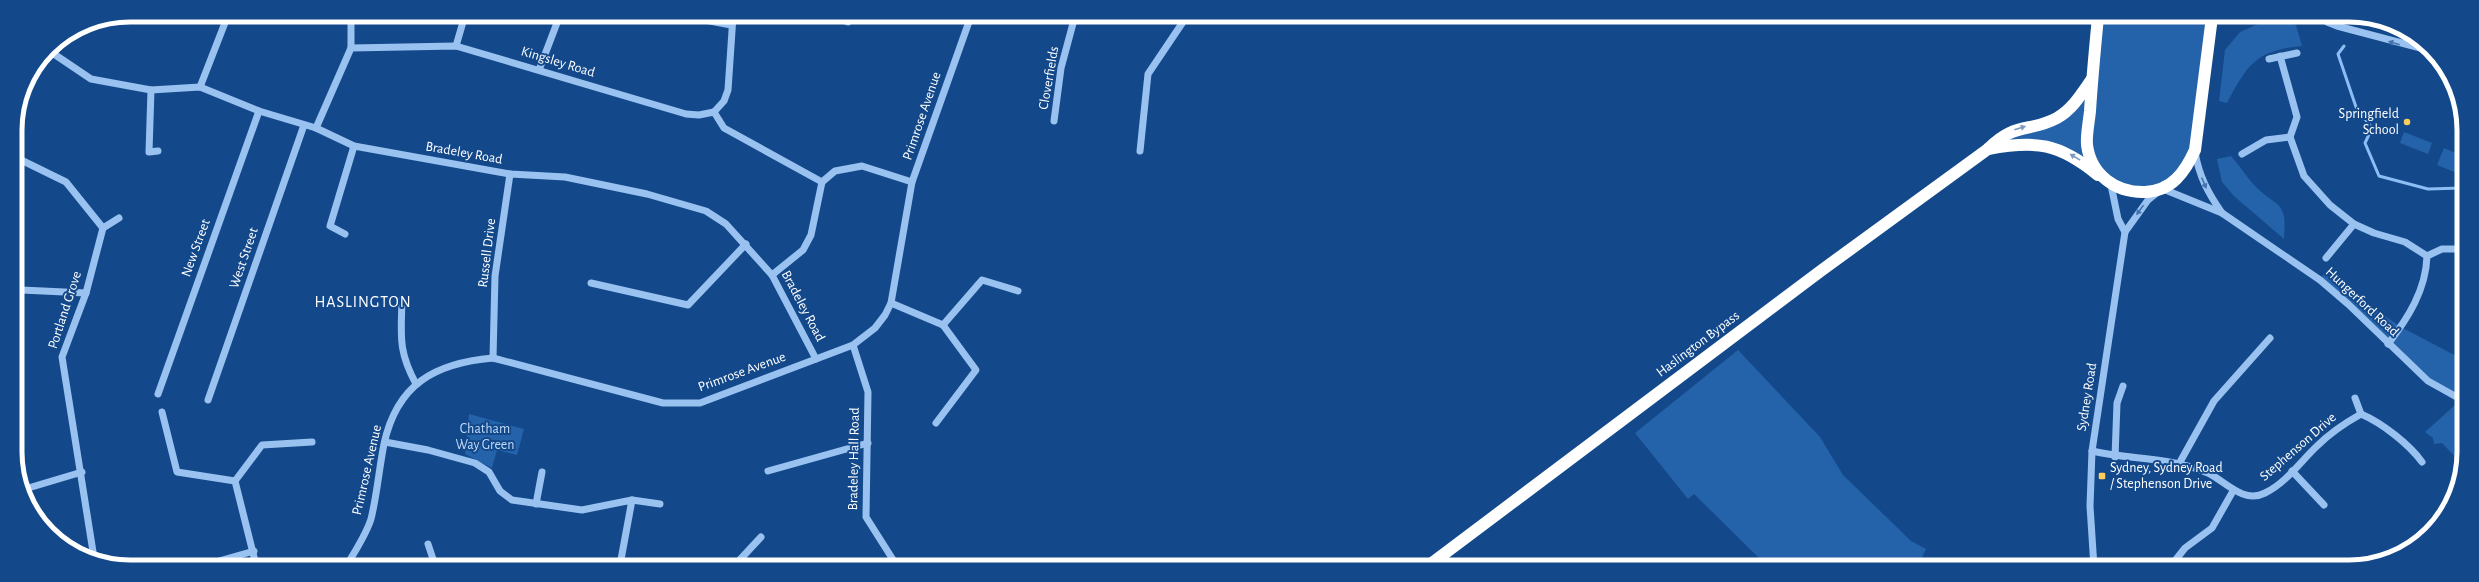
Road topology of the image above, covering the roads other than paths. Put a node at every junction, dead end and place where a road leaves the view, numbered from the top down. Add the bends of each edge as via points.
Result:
1 (225, 22) edge
2 (351, 22) edge
3 (463, 22) edge
4 (557, 22) edge
5 (715, 22) edge
6 (732, 22) edge
7 (969, 22) edge
8 (1073, 22) edge
9 (1184, 22) edge
10 (2098, 22) edge
11 (2211, 22) edge
12 (2328, 22) edge
13 (731, 25) junction
14 (456, 46) junction
15 (351, 48) junction
16 (2420, 49) edge
17 (2297, 53) dead end
18 (54, 54) edge
19 (2280, 56) junction
20 (2269, 59) dead end
21 (539, 70) junction
22 (2092, 79) junction
23 (200, 87) junction
24 (151, 90) junction
25 (259, 111) junction
26 (714, 112) junction
27 (1054, 121) dead end
28 (304, 125) junction
29 (316, 128) junction
30 (2290, 137) junction
31 (354, 146) junction
32 (1988, 149) junction
33 (2195, 150) junction
34 (158, 151) dead end
35 (1140, 152) dead end
36 (2242, 154) dead end
37 (22, 161) edge
38 (510, 174) junction
39 (822, 182) junction
40 (912, 182) junction
41 (2108, 183) junction
42 (2162, 190) junction
43 (2222, 213) junction
44 (119, 218) dead end
45 (2354, 224) junction
46 (103, 228) junction
47 (2125, 232) junction
48 (345, 234) dead end
49 (746, 244) junction
50 (2457, 250) edge
51 (2427, 256) junction
52 (2326, 258) dead end
53 (772, 275) junction
54 (591, 283) dead end
55 (22, 288) edge
56 (1018, 291) dead end
57 (86, 293) junction
58 (402, 300) dead end
59 (891, 303) junction
60 (943, 325) junction
61 (2270, 338) dead end
62 (2388, 344) junction
63 (853, 345) junction
64 (493, 358) junction
65 (816, 359) junction
66 (416, 384) junction
67 (2123, 386) dead end
68 (158, 394) dead end
69 (2457, 397) edge
70 (2355, 398) dead end
71 (208, 400) dead end
72 (162, 412) dead end
73 (2361, 414) junction
74 (936, 423) dead end
75 (312, 442) dead end
76 (385, 442) junction
77 (868, 443) junction
78 (2092, 451) junction
79 (2115, 457) junction
80 (2180, 462) junction
81 (2422, 462) dead end
82 (768, 471) dead end
83 (2292, 471) junction
84 (82, 472) junction
85 (542, 472) dead end
86 (235, 481) junction
87 (28, 488) edge
88 (2233, 491) junction
89 (632, 500) junction
90 (536, 504) junction
91 (660, 504) dead end
92 (2324, 505) dead end
93 (761, 537) dead end
94 (428, 544) dead end
95 (254, 551) junction
96 (93, 554) edge
97 (222, 560) edge
98 (255, 560) edge
99 (350, 560) edge
100 (433, 560) edge
101 (621, 560) edge
102 (740, 560) edge
103 (893, 560) edge
104 (1436, 560) edge
105 (2094, 560) edge
106 (2176, 560) edge

1 - 23 street
2 - 15 street
3 - 14 street
4 - 21 street
5 - 13 street
6 - 13 street
7 - 40 street, Primrose Avenue
8 - 27 street, Cloverfields via 1061,68
9 - 35 street via 1148,74
10 - 22 highway
11 - 33 highway
16 -> 12 street
13 - 26 street via 728,90 724,101
14 - 15 street, Kingsley Road
14 - 21 street, Kingsley Road
15 - 29 street
17 - 19 street
18 - 24 street, Bradeley Road via 91,79
19 - 20 street
19 - 30 street via 2297,117
21 - 26 street, Kingsley Road via 686,114
32 -> 22 highway, Haslington Bypass via 2011,130 2058,117 2076,102
22 - 41 highway via 2087,145 2093,162
23 - 24 street, Bradeley Road
23 - 25 street, Bradeley Road
24 - 34 street via 149,152
25 - 28 street, Bradeley Road
25 - 68 street, New Street
26 - 39 street via 724,128
28 - 29 street, Bradeley Road
28 - 71 street, West Street
29 - 31 street, Bradeley Road
30 - 36 street via 2266,140
30 - 45 street via 2304,176 2330,205
31 - 38 street, Bradeley Road
31 - 48 street via 330,226
41 -> 32 highway, Haslington Bypass via 2082,161 2063,150 2048,146 2013,144
32 - 104 highway, Haslington Bypass via 1822,270
33 - 42 highway via 2182,173
33 -> 43 street, Hungerford Road via 2198,170 2204,185
37 - 46 street via 66,182
38 - 49 street, Bradeley Road via 565,177 647,194 706,211 726,224
38 - 64 street, Russell Drive via 495,276
39 - 40 street via 835,171 862,166
39 - 53 street via 811,235 804,250
40 - 59 street, Primrose Avenue
41 - 42 highway via 2129,191
41 - 47 street via 2118,219
42 - 43 street, Hungerford Road
42 -> 47 street, Sydney Road via 2148,200
43 - 62 street, Hungerford Road via 2325,284
44 - 46 street
45 - 51 street via 2405,242
45 - 52 street
46 - 57 street, Portland Grove
47 - 78 street, Sydney Road
49 - 53 street, Bradeley Road
49 - 54 street via 688,305
50 - 51 street via 2442,249
51 - 62 street via 2427,273 2418,295 2407,319
53 - 65 street, Bradeley Road
55 - 57 street
56 - 60 street via 982,280
57 - 84 street, Portland Grove via 62,357
58 - 66 street via 400,345 406,365
59 - 60 street
59 - 63 street, Primrose Avenue via 875,328
60 - 74 street via 976,370
61 - 80 street via 2214,401
62 - 69 street, Hungerford Road via 2428,381
63 - 65 street, Primrose Avenue
63 - 77 street, Bradeley Hall Road via 868,392
64 - 65 street, Primrose Avenue via 663,403 700,403
64 - 66 street, Primrose Avenue via 466,360 440,368
66 - 76 street, Primrose Avenue via 405,394 394,414
67 - 79 street via 2116,403
70 - 73 street
72 - 86 street via 177,472
73 - 81 street via 2375,420 2413,449
73 - 83 street, Stephenson Drive via 2318,445
75 - 86 street via 262,445
76 - 90 street via 434,451 475,463 489,472 500,491 512,500
76 - 99 street, Primrose Avenue via 370,520
77 - 82 street
77 - 103 street, Bradeley Hall Road via 866,517
78 - 79 street, Stephenson Drive
78 - 105 street, Sydney Road via 2090,506
79 - 80 street, Stephenson Drive
80 - 88 street, Stephenson Drive via 2209,474
83 - 88 street, Stephenson Drive via 2264,494
83 - 92 street
84 - 87 street
84 - 96 street, Portland Grove
85 - 90 street
86 - 95 street
88 - 106 street via 2212,528 2185,548
89 - 90 street via 582,510
89 - 91 street
89 - 101 street
93 - 102 street
94 - 100 street
95 - 97 street
95 - 98 street

